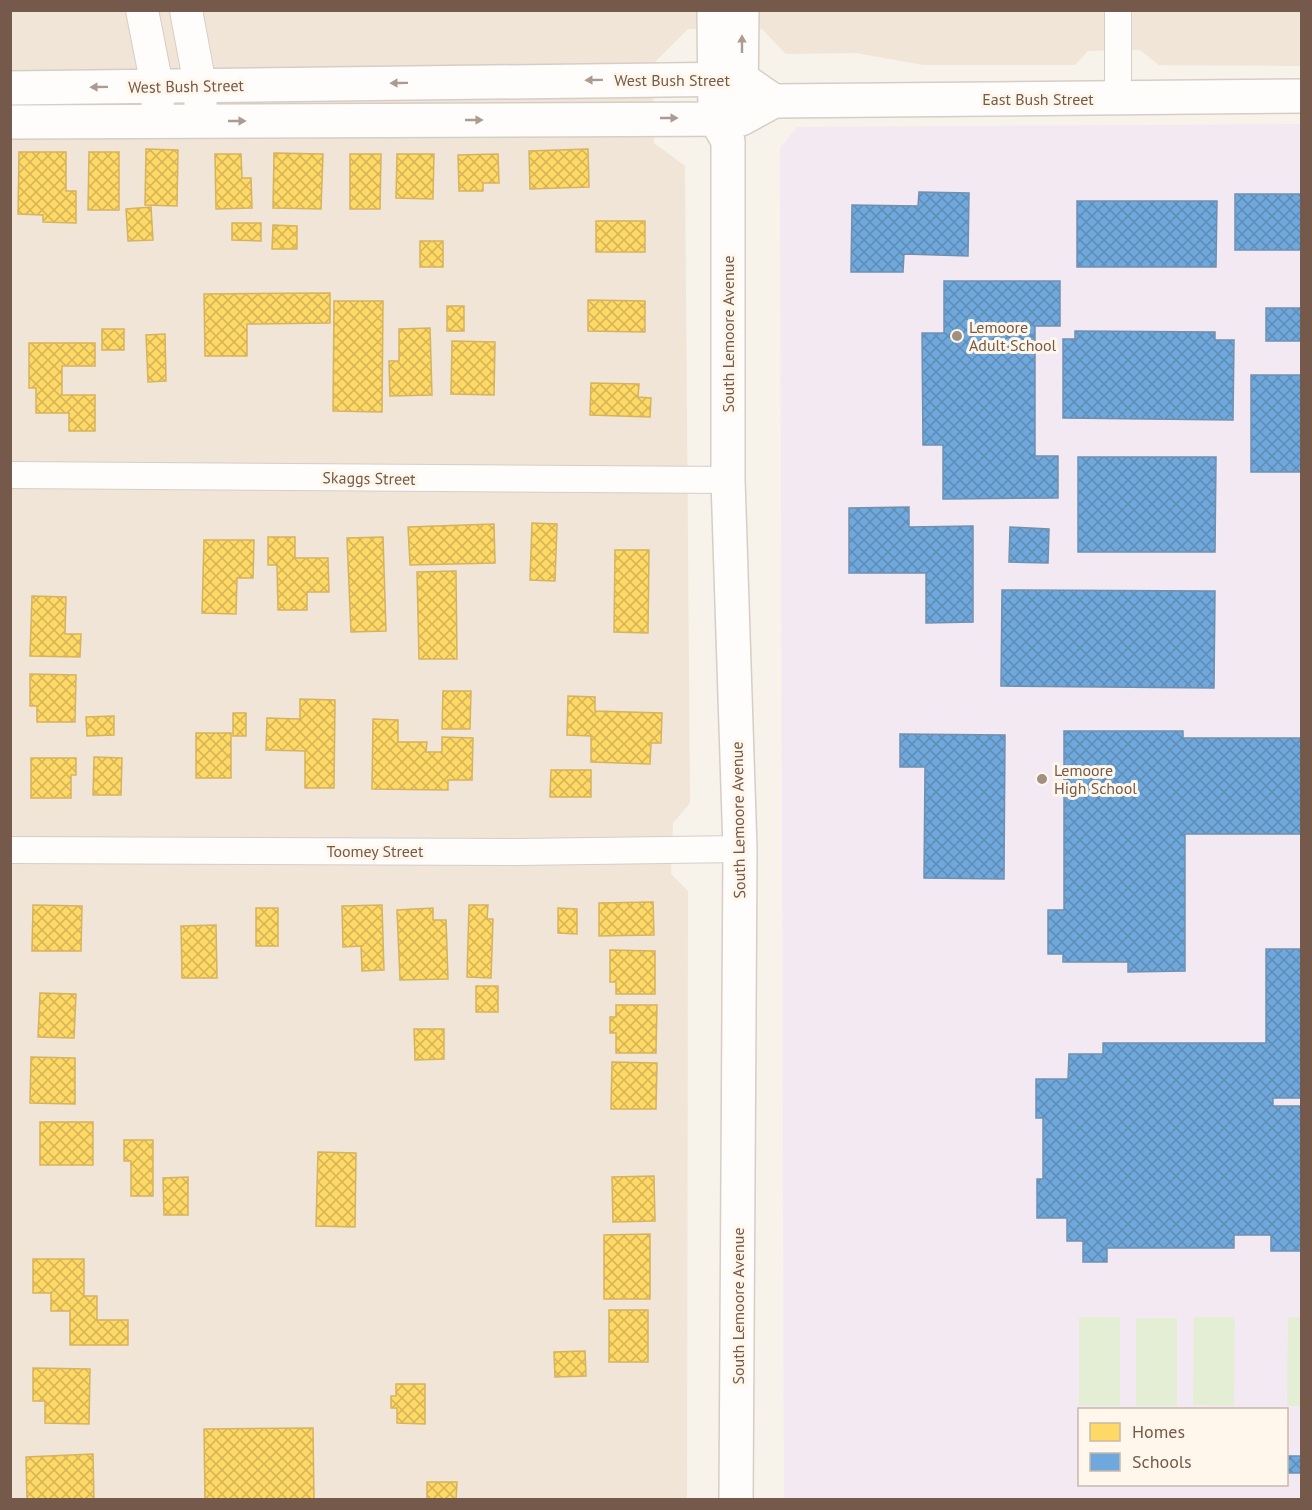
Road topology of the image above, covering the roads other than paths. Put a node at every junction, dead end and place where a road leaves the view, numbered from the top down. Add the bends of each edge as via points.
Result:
1 (142, 10) edge
2 (186, 10) edge
3 (714, 10) edge
4 (742, 10) edge
5 (1118, 10) edge
6 (729, 79) junction
7 (157, 86) junction
8 (200, 86) junction
9 (10, 88) edge
10 (1302, 96) edge
11 (1118, 98) junction
12 (774, 100) junction
13 (158, 120) junction
14 (10, 122) edge
15 (201, 122) junction
16 (728, 126) junction
17 (10, 475) edge
18 (728, 480) junction
19 (740, 849) junction
20 (10, 850) edge
21 (736, 1500) edge

1 - 7 street
2 - 8 street
3 - 6 main road
6 -> 4 main road
5 - 11 street
6 -> 8 main road, West Bush Street
6 - 12 main road, West Bush Street
6 - 16 main road, South Lemoore Avenue
7 - 8 main road, West Bush Street
7 -> 9 main road, West Bush Street
7 - 13 street
8 - 15 street
10 - 11 main road, East Bush Street
11 - 12 main road, East Bush Street
12 - 16 main road, West Bush Street
13 - 14 main road, West Bush Street
13 - 15 main road, West Bush Street
15 -> 16 main road, West Bush Street
16 - 18 main road, South Lemoore Avenue
17 - 18 street, Skaggs Street
18 - 19 main road, South Lemoore Avenue
19 - 20 street, Toomey Street
19 - 21 main road, South Lemoore Avenue

